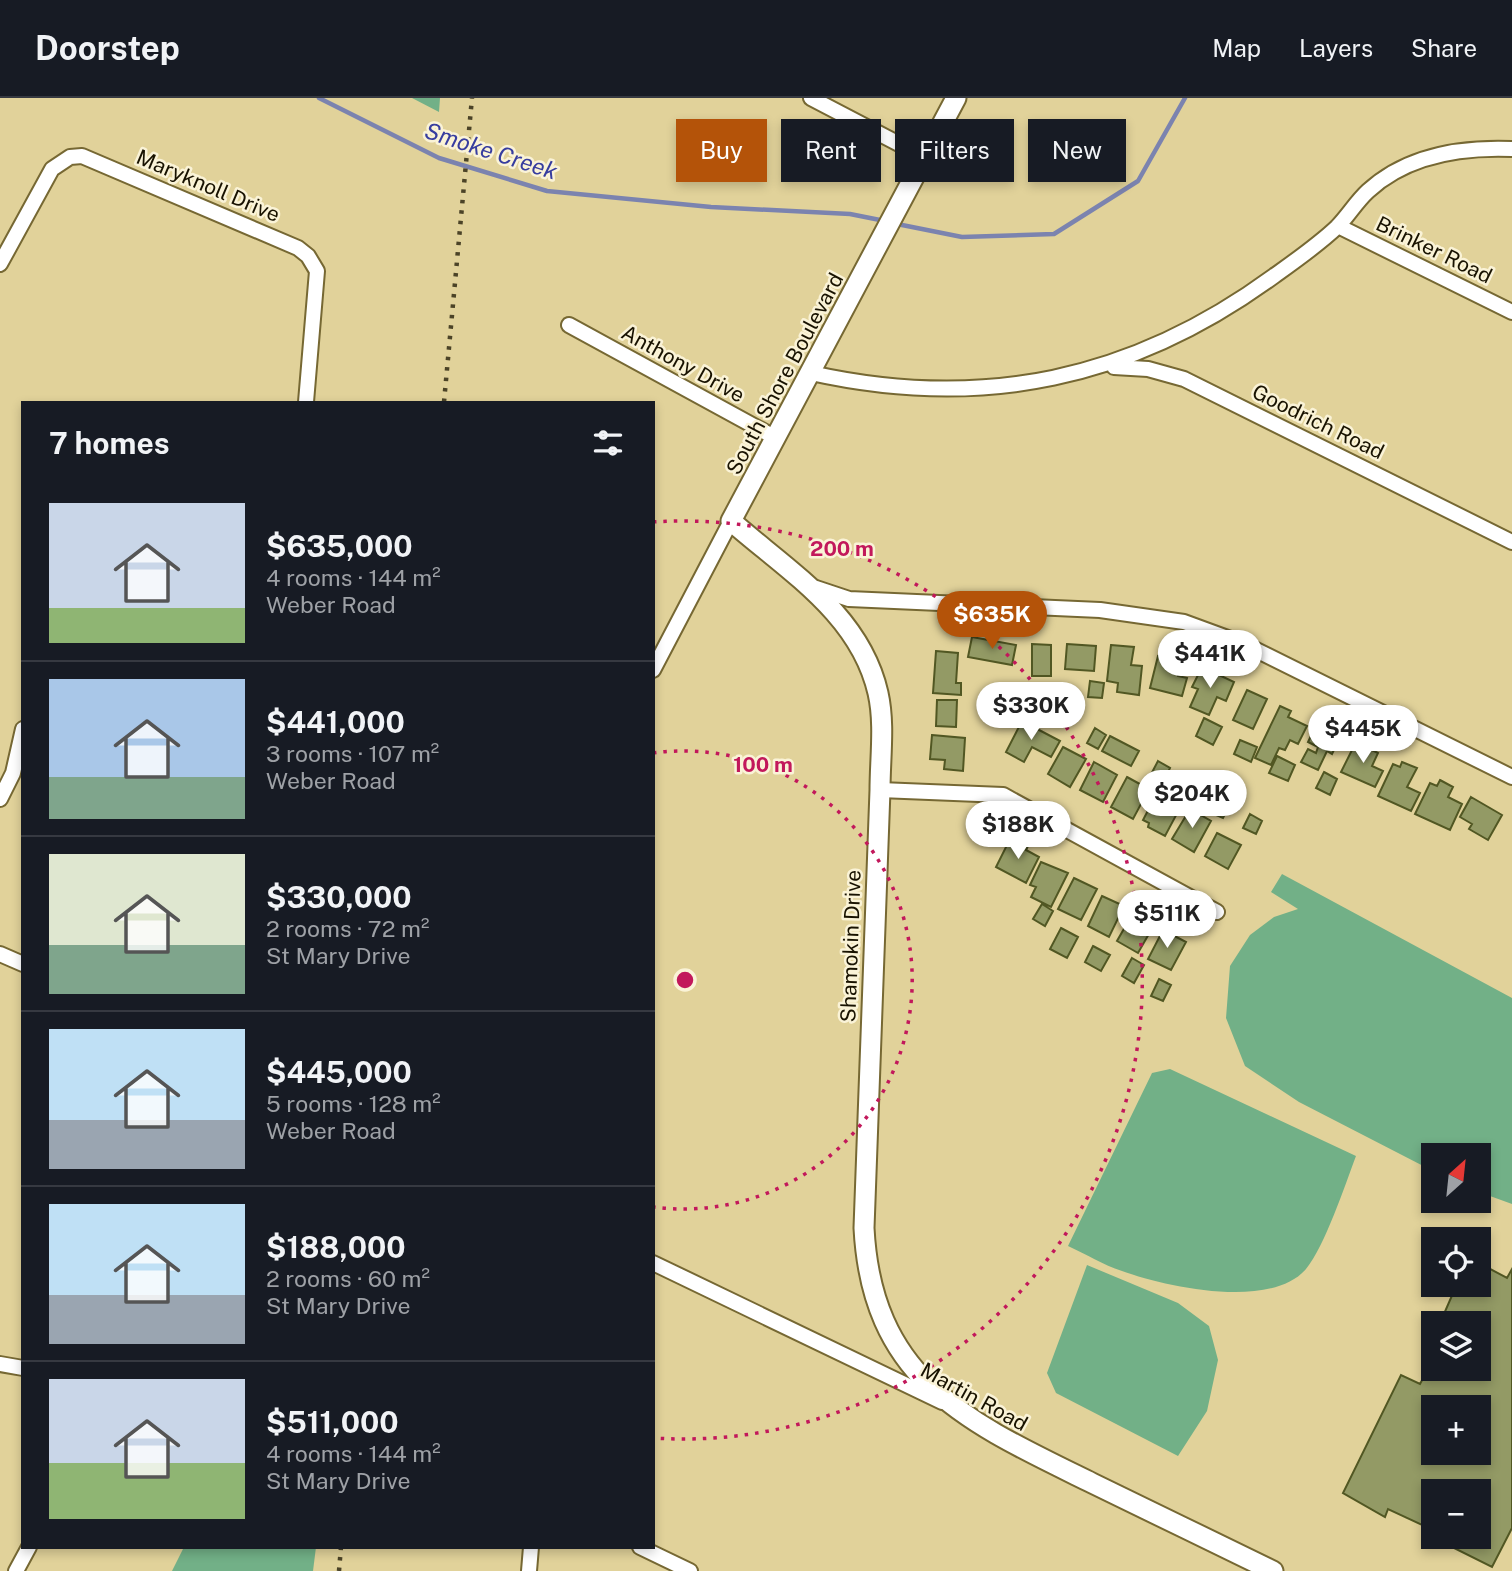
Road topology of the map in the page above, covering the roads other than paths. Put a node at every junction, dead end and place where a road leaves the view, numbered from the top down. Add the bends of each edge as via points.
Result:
1 (811, 98) edge
2 (956, 98) edge
3 (945, 119) edge
4 (895, 142) edge
5 (1512, 149) edge
6 (911, 182) edge
7 (1338, 226) junction
8 (0, 264) edge
9 (1512, 312) edge
10 (569, 325) dead end
11 (1099, 368) junction
12 (811, 373) junction
13 (306, 401) edge
14 (776, 438) junction
15 (731, 521) junction
16 (1512, 542) edge
17 (811, 586) junction
18 (655, 666) edge
19 (21, 738) edge
20 (1512, 777) edge
21 (880, 790) junction
22 (0, 799) edge
23 (1217, 912) dead end
24 (0, 954) edge
25 (21, 963) edge
26 (655, 1264) edge
27 (0, 1364) edge
28 (21, 1368) edge
29 (949, 1406) junction
30 (28, 1549) edge
31 (531, 1549) edge
32 (644, 1549) edge
33 (16, 1571) edge
34 (529, 1571) edge
35 (690, 1571) edge
36 (1273, 1571) edge

1 - 4 street
2 - 3 street, South Shore Boulevard
5 - 7 street via 1457,150 1404,167 1370,188
6 - 12 street, South Shore Boulevard
7 - 9 street, Brinker Road
7 - 11 street via 1212,318
8 - 13 street, Maryknoll Drive via 52,169 70,157 82,156 298,248 317,271
10 - 14 street, Anthony Drive
11 - 12 street via 1031,382 940,390
11 - 16 street, Goodrich Road via 1148,369 1184,379
12 - 14 street, South Shore Boulevard
14 - 15 street, South Shore Boulevard
15 - 17 street, Shamokin Drive
15 - 18 street, South Shore Boulevard
17 - 20 street via 849,599 1100,610 1184,622 1244,644
17 - 21 street, Shamokin Drive via 840,617 870,668 881,719
19 - 22 street via 13,773
21 - 23 street via 1003,795
21 - 29 street, Shamokin Drive via 865,1256 870,1284 889,1333 908,1362
24 - 25 street
26 - 29 street, Martin Road
27 - 28 street
29 - 36 street, Martin Road via 1010,1443
30 - 33 street
31 - 34 street
32 - 35 street

